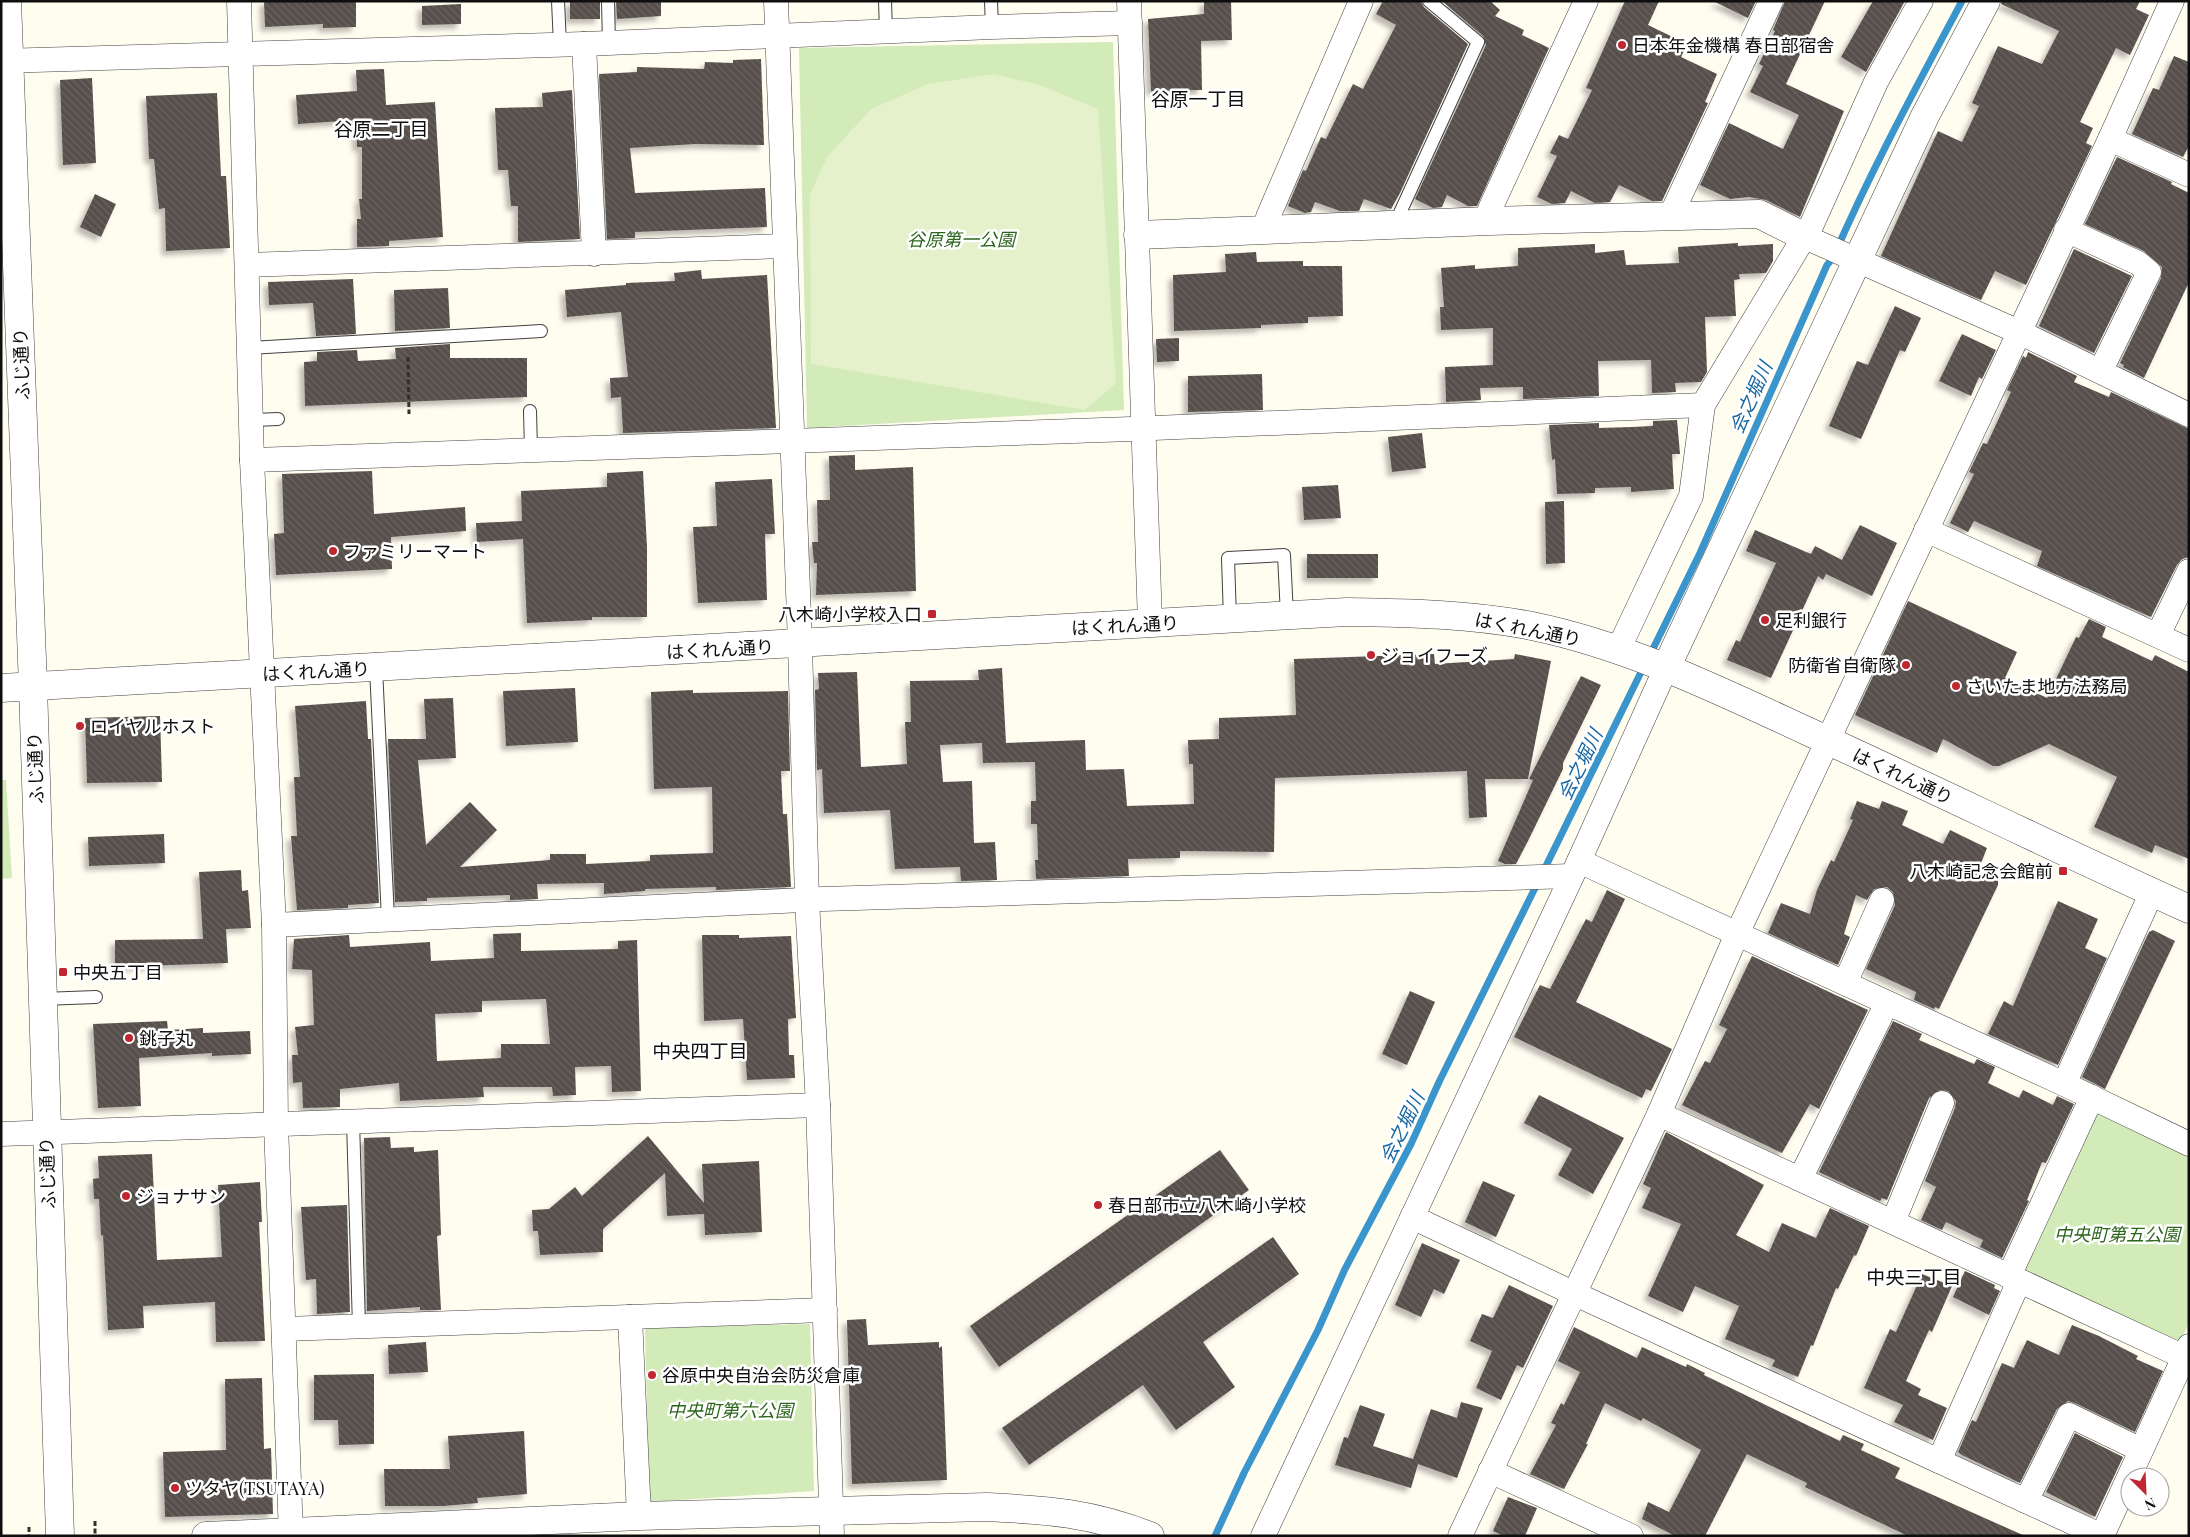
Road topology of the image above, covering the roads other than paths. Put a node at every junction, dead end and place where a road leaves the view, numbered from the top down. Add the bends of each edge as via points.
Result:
1 (7, 1) edge
2 (239, 1) edge
3 (558, 1) edge
4 (608, 1) edge
5 (776, 1) edge
6 (885, 1) edge
7 (991, 1) edge
8 (1361, 1) edge
9 (1429, 1) edge
10 (1586, 1) edge
11 (1771, 1) edge
12 (1921, 1) edge
13 (1986, 1) edge
14 (2172, 1) edge
15 (1130, 12) edge
16 (992, 26) junction
17 (886, 32) junction
18 (777, 37) junction
19 (584, 44) junction
20 (609, 44) junction
21 (560, 45) junction
22 (241, 55) junction
23 (5, 60) edge
24 (2110, 139) junction
25 (2189, 175) edge
26 (1670, 218) junction
27 (1489, 221) junction
28 (1399, 224) junction
29 (1266, 229) junction
30 (2066, 230) junction
31 (1138, 235) junction
32 (1813, 241) junction
33 (784, 246) junction
34 (594, 254) junction
35 (1851, 259) junction
36 (248, 265) junction
37 (541, 331) dead end
38 (2019, 332) junction
39 (250, 348) junction
40 (2101, 370) junction
41 (1703, 405) junction
42 (530, 411) dead end
43 (2189, 415) edge
44 (278, 419) dead end
45 (251, 420) junction
46 (1143, 428) junction
47 (791, 441) junction
48 (531, 450) junction
49 (252, 460) junction
50 (1926, 530) junction
51 (2189, 571) edge
52 (1287, 616) junction
53 (1230, 619) junction
54 (1150, 623) junction
55 (2158, 635) junction
56 (800, 644) junction
57 (2189, 650) edge
58 (1624, 652) junction
59 (1662, 666) junction
60 (376, 668) junction
61 (263, 673) junction
62 (33, 686) junction
63 (1, 688) edge
64 (1829, 741) junction
65 (1570, 871) junction
66 (2152, 892) junction
67 (806, 900) junction
68 (1882, 900) dead end
69 (2189, 909) edge
70 (388, 919) junction
71 (274, 925) junction
72 (1737, 934) junction
73 (1845, 983) junction
74 (96, 997) dead end
75 (42, 999) junction
76 (1887, 1003) junction
77 (2064, 1084) junction
78 (2092, 1097) junction
79 (1942, 1103) dead end
80 (818, 1104) junction
81 (1659, 1114) junction
82 (353, 1121) junction
83 (276, 1124) junction
84 (1, 1134) edge
85 (46, 1134) junction
86 (2189, 1144) edge
87 (1800, 1179) junction
88 (1412, 1216) junction
89 (1893, 1222) junction
90 (2014, 1278) junction
91 (1573, 1293) junction
92 (825, 1310) junction
93 (630, 1317) junction
94 (359, 1327) junction
95 (285, 1329) junction
96 (2186, 1351) edge
97 (2141, 1450) junction
98 (1939, 1461) junction
99 (1490, 1471) junction
100 (2026, 1501) junction
101 (639, 1516) junction
102 (832, 1523) edge
103 (291, 1534) edge
104 (60, 1536) edge
105 (206, 1536) edge
106 (1150, 1536) edge
107 (1263, 1536) edge
108 (1460, 1536) edge
109 (1631, 1536) edge
110 (2102, 1536) edge

1 - 23 street, ふじ通り
2 - 22 street
3 - 21 lane
4 - 20 lane
5 - 18 street
6 - 17 lane
7 - 16 lane
8 - 29 street via 1268,217
9 - 28 lane via 1478,42 1399,215
10 - 27 street via 1490,210
11 - 26 street
12 - 32 street via 1876,82
13 - 35 street
14 - 24 street
15 - 16 street
15 - 31 street
16 - 17 street
17 - 18 street
18 - 20 street
18 - 33 street
19 - 20 street
19 - 21 street
19 - 34 street
21 - 22 street
22 - 23 street
22 - 36 street
23 - 62 street, ふじ通り
24 - 25 street
24 - 30 street
26 - 27 street
26 - 32 street via 1759,214
27 - 28 street
28 - 29 street
29 - 31 street
30 - 38 street
30 - 40 street via 2149,272
31 - 46 street
32 - 35 street
32 - 41 street
33 - 34 street
33 - 47 street
34 - 36 street
35 - 38 street
35 - 59 street
36 - 39 street
37 - 39 lane
38 - 40 street
38 - 50 street
39 - 45 street
40 - 43 street
41 - 46 street
41 - 58 street via 1691,496
42 - 48 lane
44 - 45 lane
45 - 49 street
46 - 47 street
46 - 54 street
47 - 48 street
47 - 56 street
48 - 49 street
49 - 61 street
50 - 55 street
50 - 64 street
51 - 55 street
52 - 53 street, はくれん通り
52 - 53 lane via 1284,555 1228,558
52 - 58 street, はくれん通り via 1374,613 1481,618 1559,632
53 - 54 street, はくれん通り
54 - 56 street, はくれん通り
55 - 57 street
56 - 60 street, はくれん通り
56 - 67 street
58 - 59 street, はくれん通り
59 - 64 street, はくれん通り
59 - 65 street
60 - 61 street, はくれん通り
60 - 70 lane
61 - 62 street, はくれん通り
61 - 71 street
62 - 63 street, はくれん通り
62 - 75 street, ふじ通り
64 - 66 street, はくれん通り
64 - 72 street
65 - 67 street via 1525,877
65 - 72 street
65 - 88 street
66 - 69 street, はくれん通り
66 - 77 street
67 - 70 street
67 - 80 street
68 - 73 street
70 - 71 street
71 - 83 street via 272,988
72 - 73 street
72 - 81 street
73 - 76 street
74 - 75 lane
75 - 85 street, ふじ通り
76 - 77 street
76 - 87 street
77 - 78 street
78 - 86 street
78 - 90 street
79 - 89 street
80 - 82 street
80 - 92 street
81 - 87 street
81 - 91 street
82 - 83 street
82 - 94 lane
83 - 85 street
83 - 95 street
84 - 85 street
85 - 104 street, ふじ通り
87 - 89 street
88 - 91 street
88 - 107 street
89 - 90 street
90 - 96 street
90 - 98 street
91 - 98 street
91 - 99 street
92 - 93 street
92 - 102 street
93 - 94 street
93 - 101 street
94 - 95 street
95 - 103 street
96 - 97 street
97 - 100 street via 2069,1415
97 - 110 street
98 - 100 street
99 - 108 street
99 - 109 street
100 - 110 street
101 - 102 street
101 - 103 street
102 - 106 street via 987,1507 1087,1515
103 - 105 street

